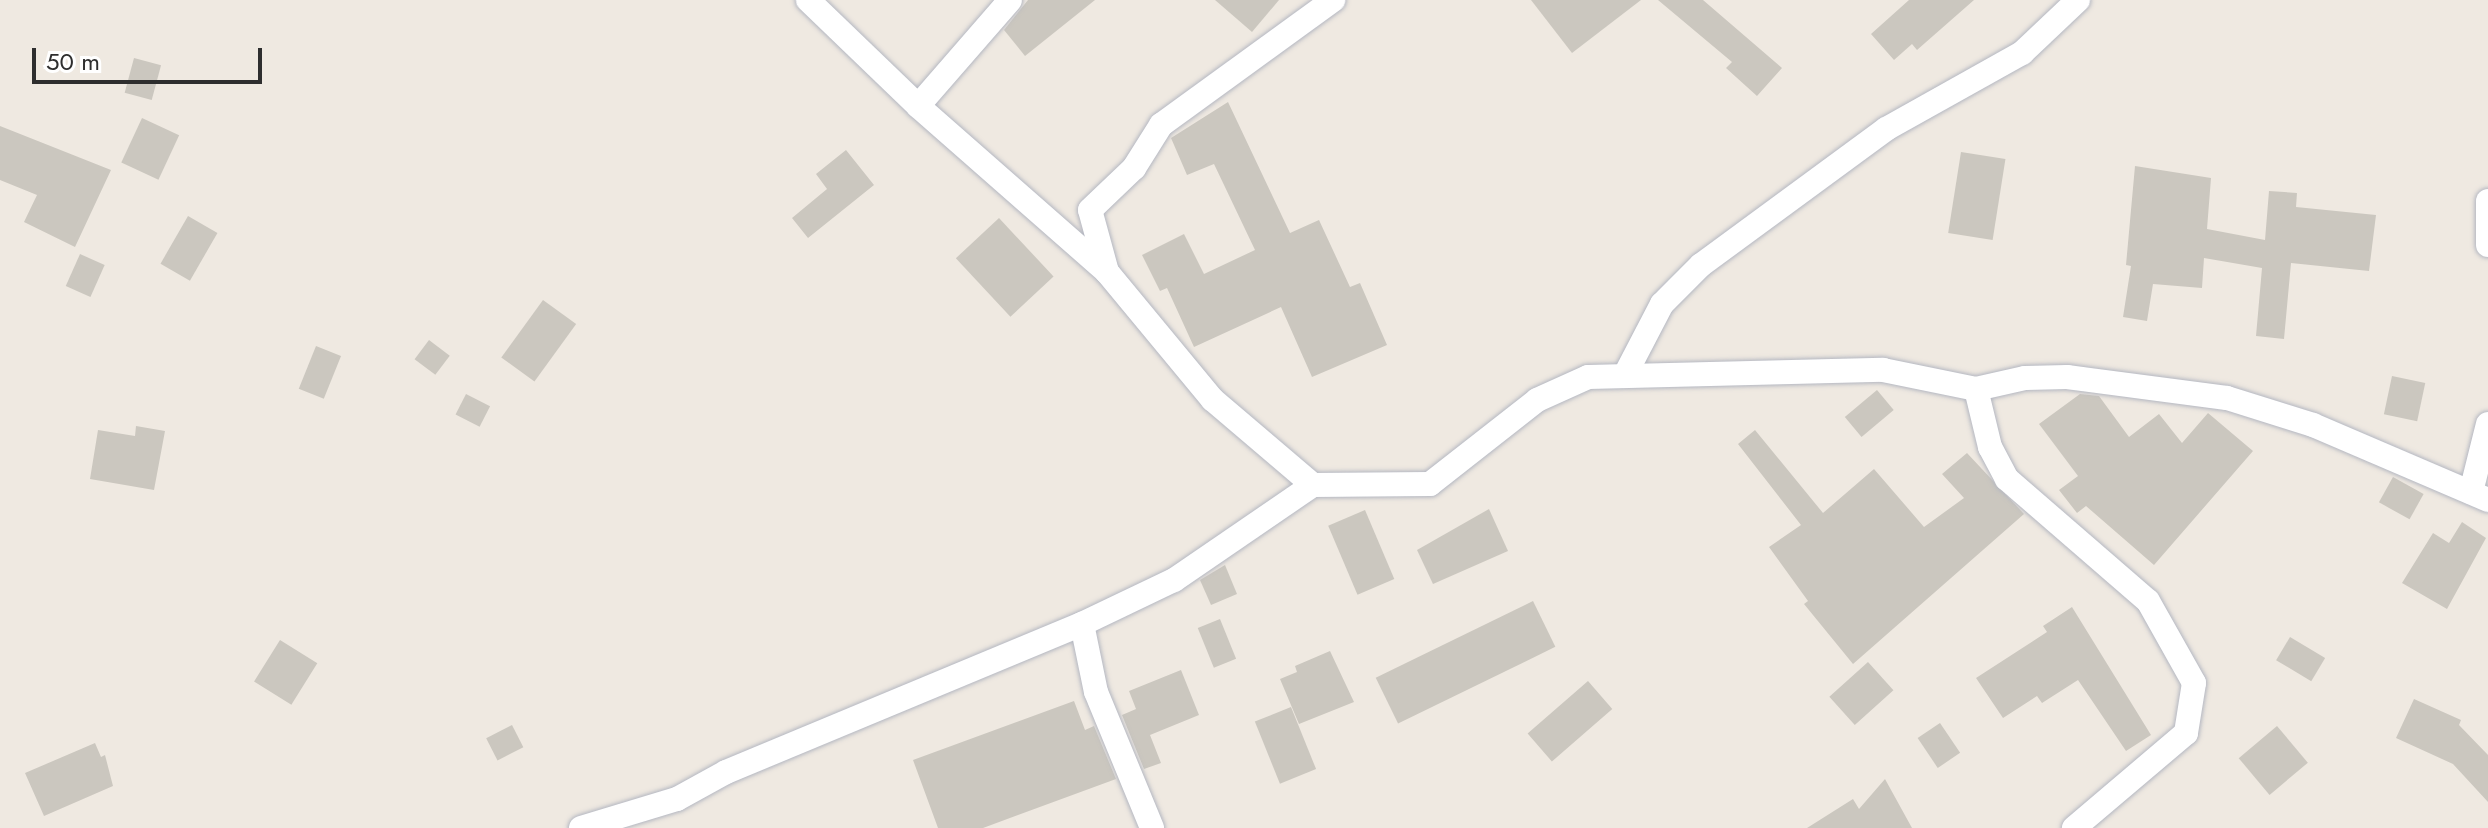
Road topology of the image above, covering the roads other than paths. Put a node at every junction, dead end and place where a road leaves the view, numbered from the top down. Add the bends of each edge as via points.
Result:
1 (808, 0) edge
2 (1010, 0) edge
3 (1333, 0) edge
4 (2078, 0) edge
5 (918, 106) junction
6 (2488, 201) edge
7 (2488, 245) edge
8 (1107, 272) junction
9 (1625, 375) junction
10 (1976, 389) junction
11 (2488, 424) edge
12 (1313, 485) junction
13 (2480, 496) edge
14 (1082, 624) junction
15 (581, 828) edge
16 (1152, 828) edge
17 (2074, 828) edge

1 - 5 street
2 - 5 street
3 - 8 street via 1161,125 1134,168 1090,210
4 - 9 street via 2022,53 1886,129 1701,265 1662,304
5 - 8 street
6 - 7 street
8 - 12 street via 1213,400
9 - 10 street via 1883,370
9 - 12 street via 1588,377 1537,400 1430,484
10 - 13 street via 2025,378 2067,377 2227,398 2313,425
10 - 17 street via 1990,447 2007,479 2148,601 2194,683 2186,733
11 - 13 street
12 - 14 street via 1174,580
14 - 15 street via 726,772 677,799
14 - 16 street via 1096,692

